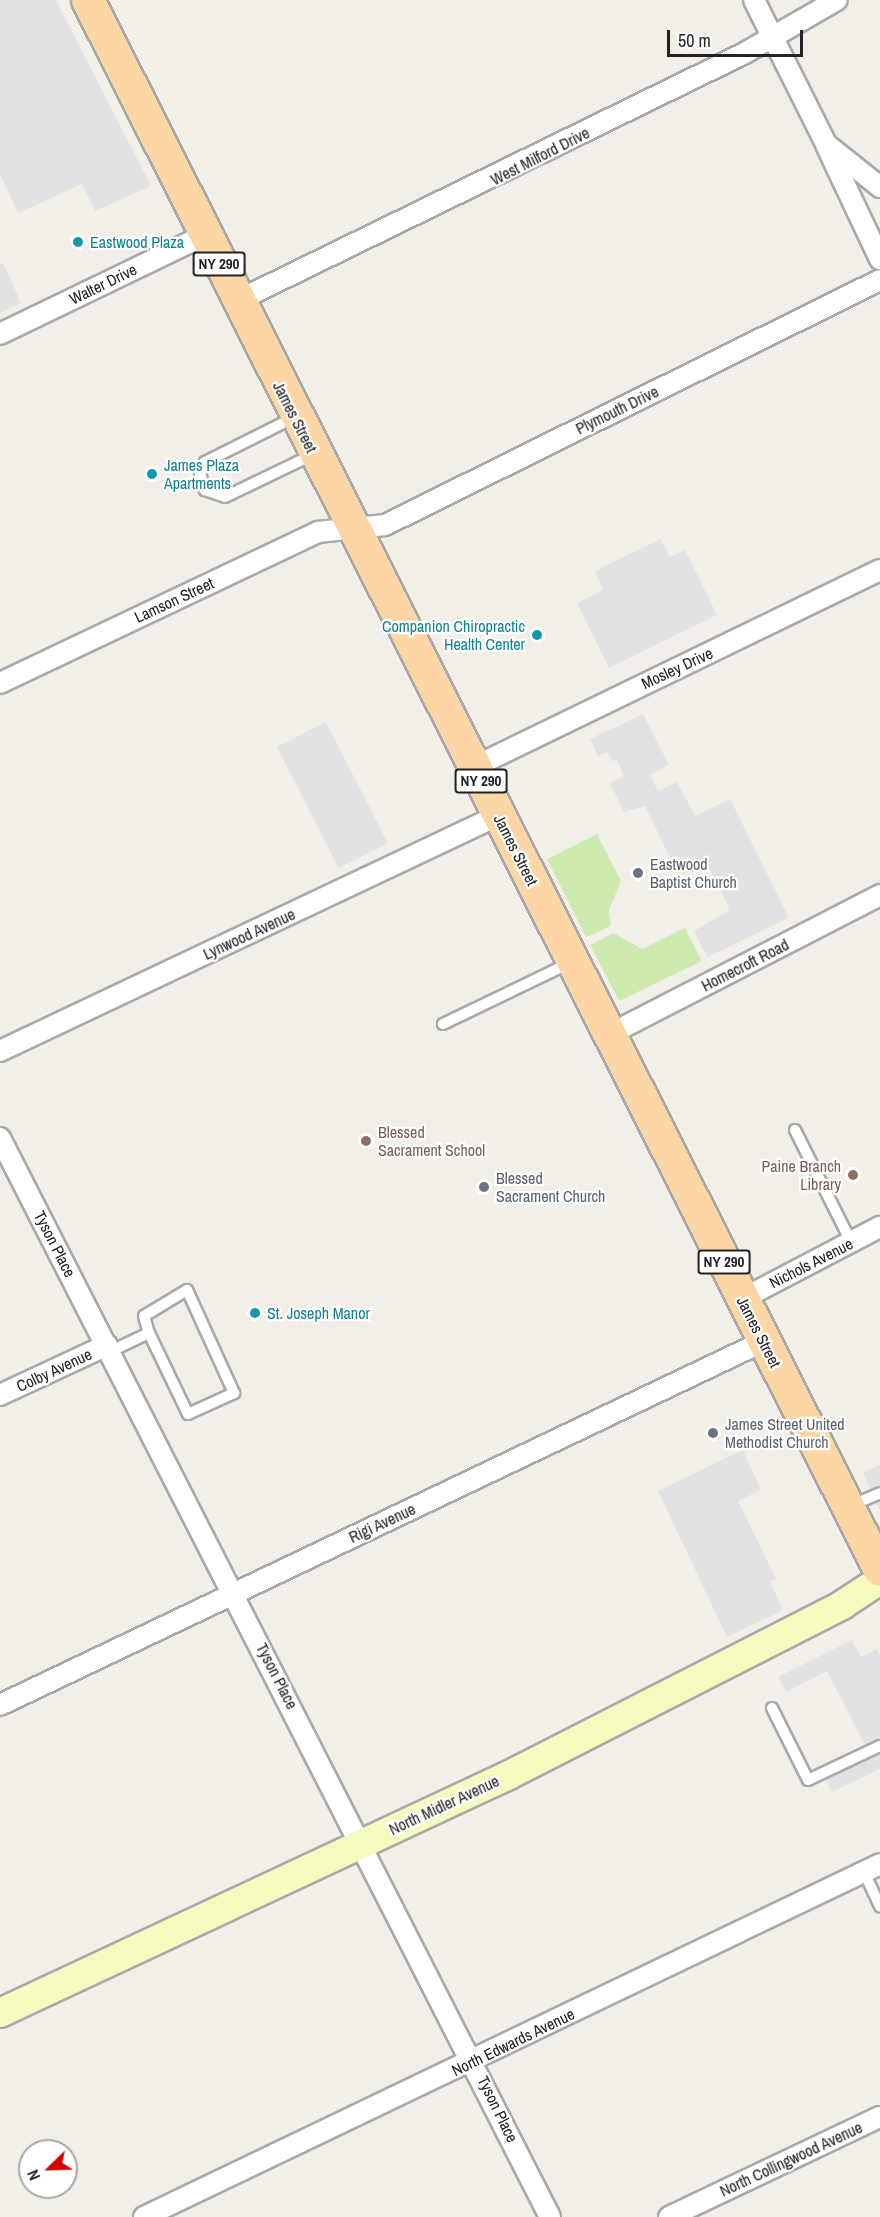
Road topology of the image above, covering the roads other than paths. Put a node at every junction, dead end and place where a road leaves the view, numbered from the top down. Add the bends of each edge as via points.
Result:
1 (88, 0) edge
2 (754, 0) edge
3 (837, 0) edge
4 (774, 39) junction
5 (826, 144) junction
6 (880, 187) edge
7 (205, 235) junction
8 (880, 259) edge
9 (880, 280) edge
10 (237, 301) junction
11 (0, 333) edge
12 (296, 417) junction
13 (314, 454) junction
14 (351, 528) junction
15 (880, 570) edge
16 (0, 683) edge
17 (474, 767) junction
18 (499, 815) junction
19 (880, 895) edge
20 (573, 961) junction
21 (443, 1024) dead end
22 (610, 1034) junction
23 (0, 1052) edge
24 (795, 1130) dead end
25 (0, 1138) edge
26 (880, 1227) edge
27 (851, 1242) junction
28 (742, 1299) junction
29 (149, 1333) junction
30 (764, 1341) junction
31 (109, 1348) junction
32 (0, 1395) edge
33 (880, 1493) edge
34 (848, 1508) junction
35 (880, 1570) edge
36 (880, 1580) edge
37 (235, 1594) junction
38 (0, 1706) edge
39 (772, 1708) dead end
40 (880, 1746) edge
41 (362, 1843) junction
42 (872, 1868) edge
43 (880, 1907) edge
44 (0, 2013) edge
45 (474, 2060) junction
46 (880, 2117) edge
47 (144, 2217) edge
48 (550, 2217) edge
49 (669, 2217) edge

1 - 7 main road, James Street / NY 290
2 - 4 street
3 - 4 street, West Milford Drive
4 - 5 street
4 - 10 street, West Milford Drive
5 - 6 street
5 - 8 street
7 - 10 main road, James Street / NY 290
7 - 11 street, Walter Drive
9 - 14 street, Plymouth Drive via 385,525
10 - 12 main road, James Street / NY 290
12 - 13 main road, James Street / NY 290
12 - 13 lane via 205,462 200,473 205,490 220,499
13 - 14 main road, James Street / NY 290
14 - 16 street, Lamson Street via 318,532
14 - 17 main road, James Street / NY 290
15 - 17 street, Mosley Drive
17 - 18 main road, James Street / NY 290
18 - 20 main road, James Street / NY 290
18 - 23 street, Lynwood Avenue
19 - 22 street, Homecroft Road
20 - 21 lane
20 - 22 main road, James Street / NY 290
22 - 28 main road, James Street / NY 290
24 - 27 lane
25 - 31 street, Tyson Place
26 - 27 street, Nichols Avenue
27 - 28 street, Nichols Avenue
28 - 30 main road, James Street / NY 290
29 - 29 lane via 188,1414 234,1393 187,1290 153,1306 144,1317
29 - 31 lane
30 - 34 main road, James Street / NY 290
30 - 37 street, Rigi Avenue
31 - 32 street, Colby Avenue
31 - 37 street, Tyson Place
33 - 34 lane
34 - 35 main road, James Street / NY 290
36 - 41 main road, North Midler Avenue via 529,1764
37 - 38 street, Rigi Avenue
37 - 41 street, Tyson Place
39 - 40 lane via 808,1780
41 - 44 main road, North Midler Avenue
41 - 45 street, Tyson Place
42 - 43 lane
42 - 45 street, North Edwards Avenue
45 - 47 street, North Edwards Avenue
45 - 48 street, Tyson Place
46 - 49 street, North Collingwood Avenue

